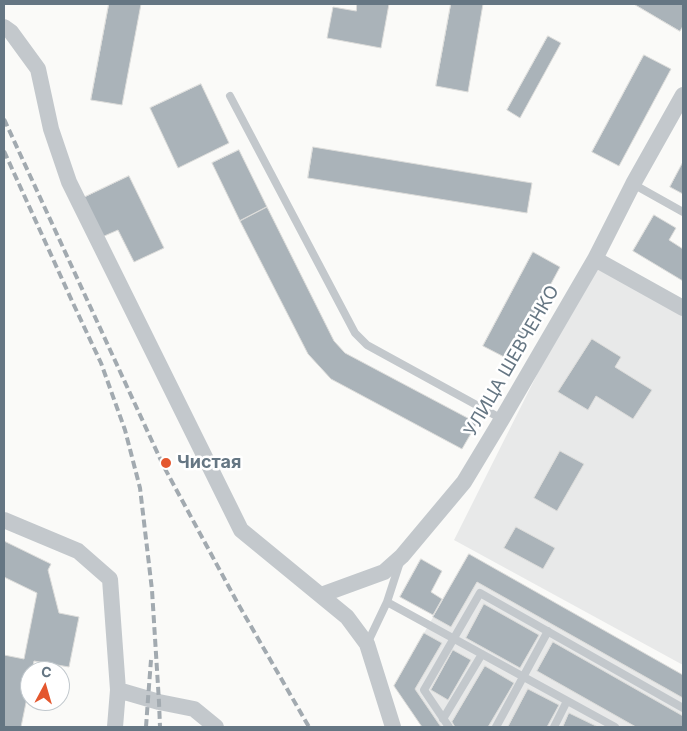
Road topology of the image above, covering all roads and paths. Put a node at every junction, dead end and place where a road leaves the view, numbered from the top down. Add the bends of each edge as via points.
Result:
1 (4, 27) edge
2 (683, 95) edge
3 (230, 96) dead end
4 (633, 184) junction
5 (683, 212) edge
6 (595, 259) junction
7 (683, 308) edge
8 (502, 419) junction
9 (4, 520) edge
10 (402, 556) junction
11 (321, 595) junction
12 (387, 602) junction
13 (548, 631) junction
14 (454, 639) junction
15 (367, 644) junction
16 (482, 654) junction
17 (524, 677) junction
18 (118, 690) junction
19 (567, 701) junction
20 (683, 708) edge
21 (444, 719) junction
22 (612, 726) edge
23 (115, 727) edge
24 (216, 727) edge
25 (393, 727) edge
26 (449, 727) edge
27 (496, 727) edge
28 (554, 727) edge

1 - 11 street via 38,69 51,130 69,182 241,530
2 - 4 street, УЛИЦА ШЕВЧЕНКО
3 - 8 lane via 355,333 367,345
4 - 5 lane
4 - 6 street, УЛИЦА ШЕВЧЕНКО
6 - 7 street
6 - 8 street, УЛИЦА ШЕВЧЕНКО
8 - 10 street, УЛИЦА ШЕВЧЕНКО via 464,482
9 - 18 street via 78,551 110,579
10 - 11 street, УЛИЦА ШЕВЧЕНКО via 384,572
10 - 12 lane
11 - 15 street via 347,617
12 - 14 lane
12 - 15 lane
13 - 14 lane via 480,593
13 - 17 lane
13 - 20 lane
14 - 16 lane
14 - 21 lane via 424,690
15 - 25 street
16 - 17 lane
16 - 21 lane
17 - 19 lane
17 - 27 lane
18 - 23 street
18 - 24 street via 194,708
19 - 22 lane
19 - 28 lane
21 - 26 lane

